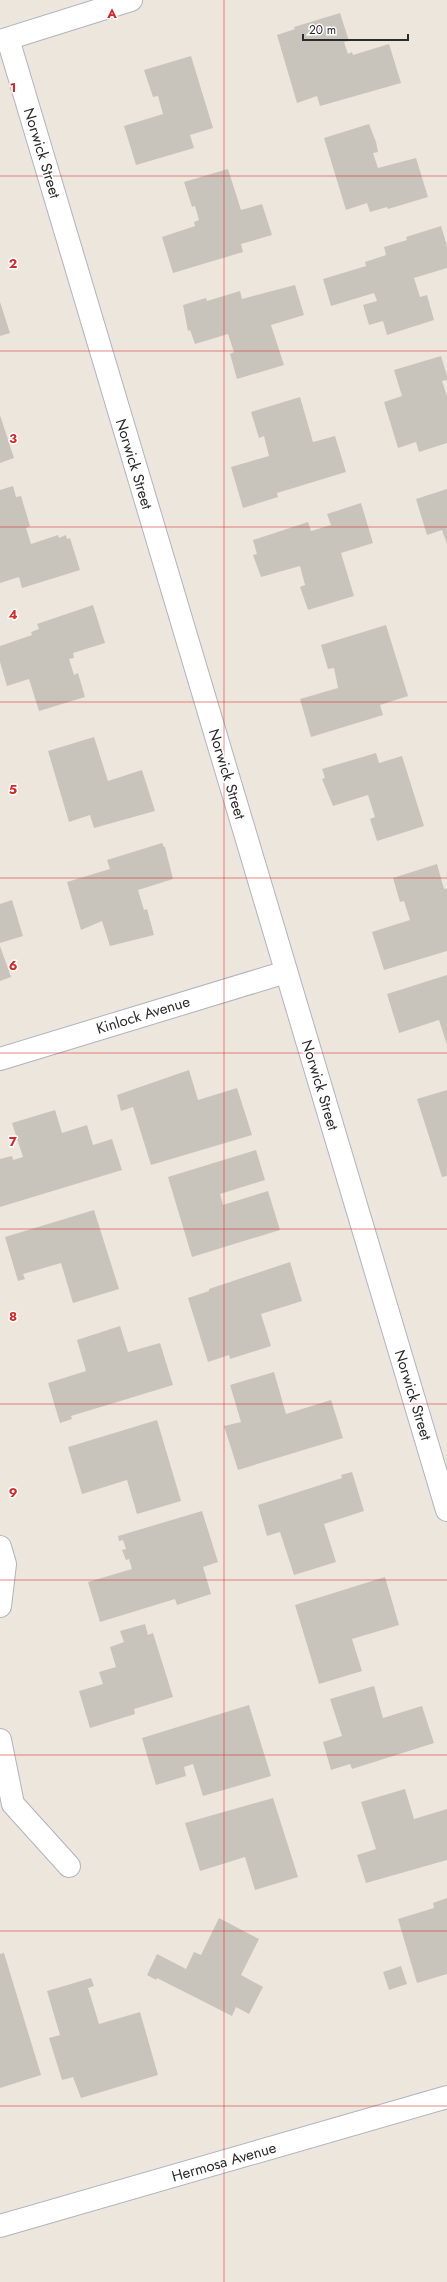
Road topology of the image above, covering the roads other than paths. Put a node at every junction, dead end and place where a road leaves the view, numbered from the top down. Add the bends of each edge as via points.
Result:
1 (131, 0) edge
2 (4, 40) edge
3 (286, 972) junction
4 (0, 1059) edge
5 (447, 1510) edge
6 (0, 1547) edge
7 (0, 1606) edge
8 (0, 1740) edge
9 (69, 1866) dead end
10 (447, 2097) edge
11 (0, 2226) edge

1 - 2 street
2 - 3 street, Norwick Street
3 - 4 street, Kinlock Avenue
3 - 5 street, Norwick Street
6 - 7 street via 5,1564
8 - 9 street via 13,1804
10 - 11 street, Hermosa Avenue

